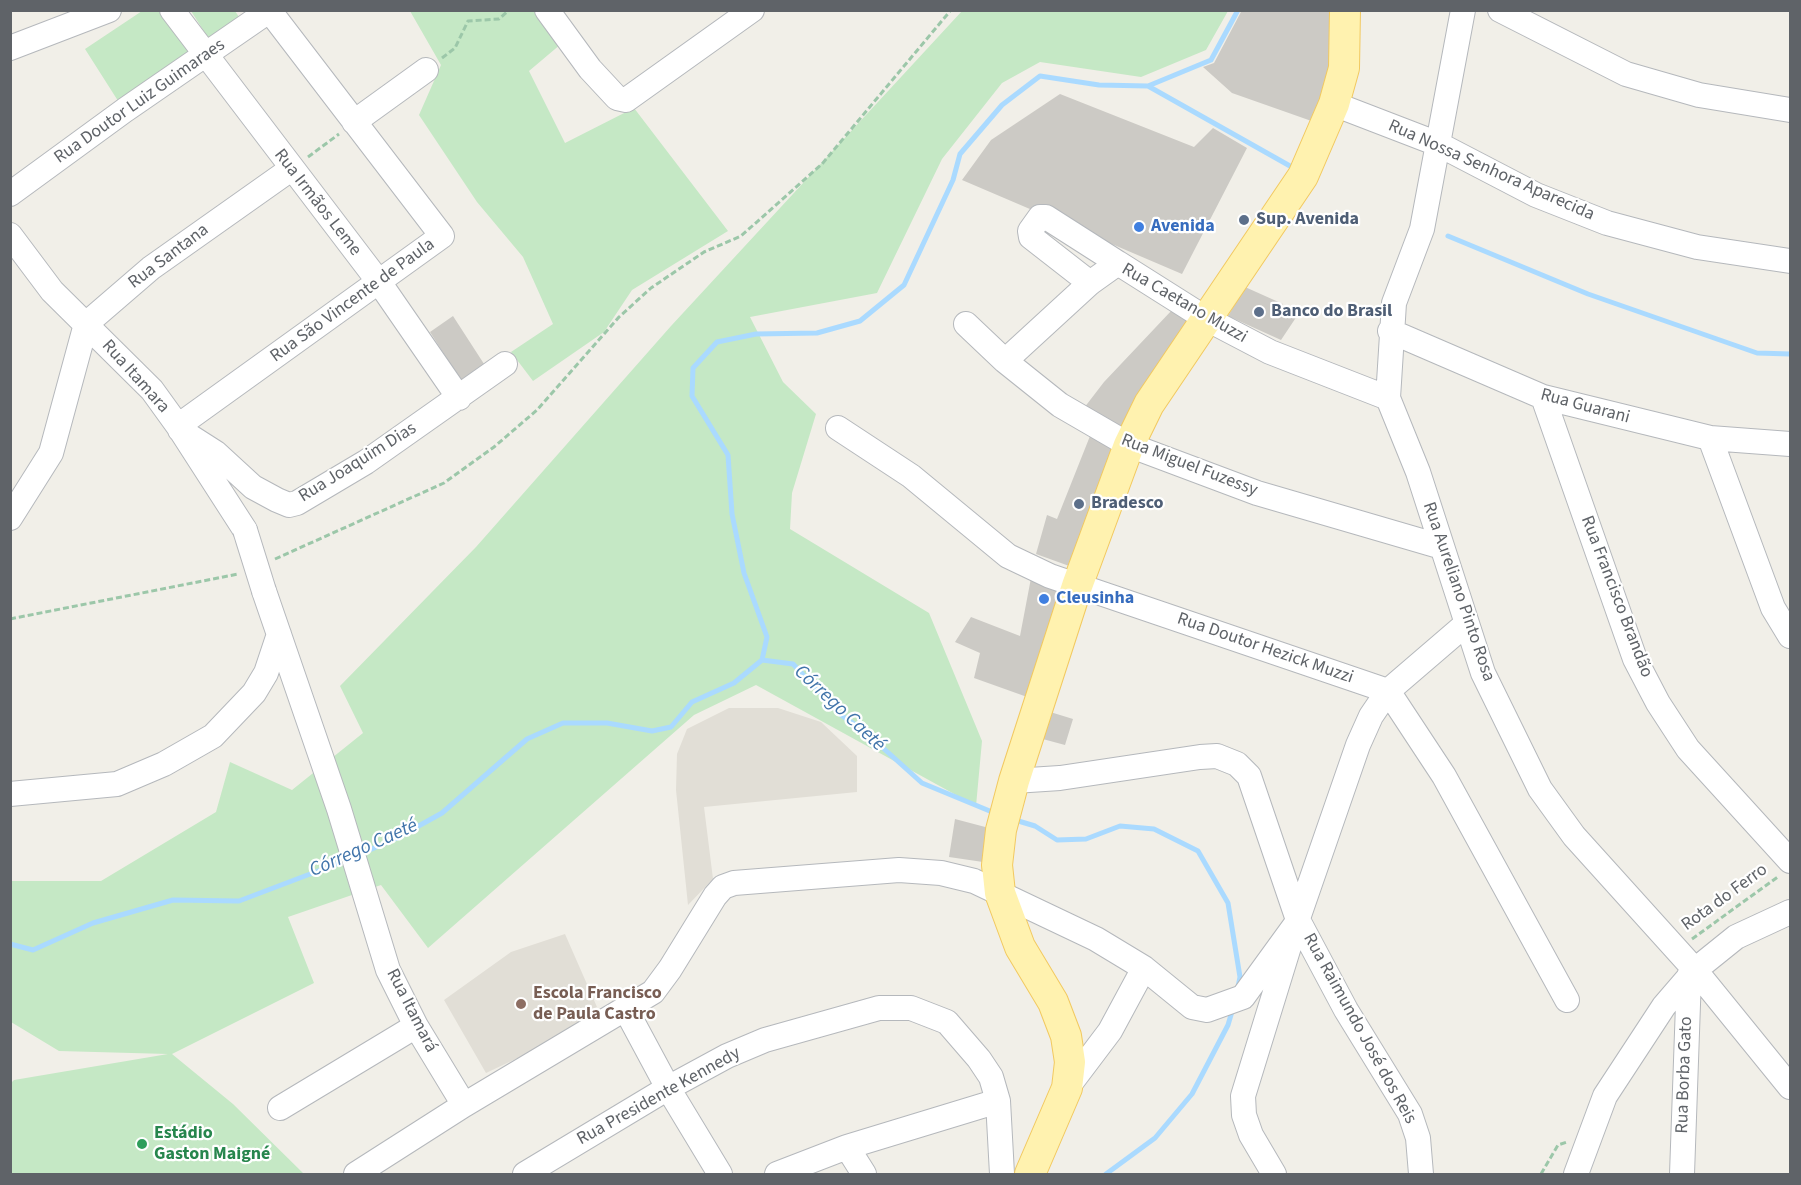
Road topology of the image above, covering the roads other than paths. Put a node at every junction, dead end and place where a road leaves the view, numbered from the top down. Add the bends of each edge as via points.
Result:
1 (109, 10) edge
2 (172, 10) edge
3 (547, 10) edge
4 (752, 10) edge
5 (1345, 10) edge
6 (1463, 10) edge
7 (1500, 10) edge
8 (270, 11) edge
9 (10, 48) edge
10 (205, 56) junction
11 (426, 70) road end
12 (1334, 104) junction
13 (1791, 110) edge
14 (354, 122) junction
15 (1438, 144) junction
16 (291, 169) junction
17 (10, 194) edge
18 (10, 235) edge
19 (1096, 249) junction
20 (1791, 261) edge
21 (1118, 263) junction
22 (1083, 278) junction
23 (379, 282) junction
24 (1205, 318) junction
25 (86, 324) junction
26 (966, 324) dead end
27 (1390, 331) junction
28 (1005, 361) junction
29 (505, 364) dead end
30 (459, 398) junction
31 (1388, 398) junction
32 (1543, 398) junction
33 (179, 428) junction
34 (838, 428) dead end
35 (1710, 438) junction
36 (1791, 444) edge
37 (1129, 445) junction
38 (10, 518) edge
39 (1442, 547) junction
40 (1077, 586) junction
41 (1466, 624) junction
42 (279, 634) junction
43 (1791, 636) edge
44 (1388, 691) junction
45 (1013, 784) junction
46 (10, 794) edge
47 (1786, 867) edge
48 (1000, 893) junction
49 (1791, 912) edge
50 (1297, 922) junction
51 (1144, 969) junction
52 (1692, 973) junction
53 (1567, 1000) dead end
54 (625, 1008) junction
55 (416, 1026) junction
56 (1791, 1087) edge
57 (668, 1088) junction
58 (1067, 1088) junction
59 (998, 1101) junction
60 (464, 1105) junction
61 (280, 1108) dead end
62 (847, 1147) junction
63 (357, 1174) edge
64 (525, 1174) edge
65 (720, 1174) edge
66 (777, 1174) edge
67 (864, 1174) edge
68 (1002, 1174) edge
69 (1030, 1174) edge
70 (1274, 1174) edge
71 (1420, 1174) edge
72 (1576, 1174) edge
73 (1682, 1174) edge

1 - 9 street
2 - 10 street, Rua Irmãos Leme
3 - 4 street via 590,69 617,98 631,99
5 - 12 main road via 1344,68
6 - 15 street, Rua Aureliano Pinto Rosa
7 - 13 street via 1626,74 1699,95
8 - 10 street, Rua Doutor Luiz Guimaraes
8 - 14 street, Rua São Vincente de Paula
10 - 16 street, Rua Irmãos Leme
10 - 17 street, Rua Doutor Luiz Guimaraes
11 - 14 street
12 - 15 street, Rua Nossa Senhora Aparecida
12 - 24 main road via 1303,176
14 - 23 street, Rua São Vincente de Paula via 442,236
15 - 20 street, Rua Nossa Senhora Aparecida via 1536,195 1607,223 1697,247
15 - 27 street, Rua Aureliano Pinto Rosa via 1422,230 1394,303
16 - 23 street, Rua Irmãos Leme
16 - 25 street, Rua Santana via 151,268
18 - 25 street, Rua Itamara via 46,285
19 - 21 street
19 - 22 street
19 - 22 street via 1046,217 1038,219 1030,231 1031,237
21 - 22 street, Rua Caetano Muzzi
21 - 24 street, Rua Caetano Muzzi
22 - 28 street, Rua Caetano Muzzi
23 - 30 street, Rua Irmãos Leme
23 - 33 street, Rua São Vincente de Paula
24 - 31 street, Rua Caetano Muzzi via 1270,352
24 - 37 main road via 1149,404
25 - 33 street, Rua Itamara via 144,382
25 - 38 street via 51,453
26 - 28 street, Rua Miguel Fuzessy
27 - 31 street, Rua Aureliano Pinto Rosa
27 - 32 street, Rua Guarani
28 - 37 street, Rua Miguel Fuzessy via 1060,405
29 - 30 street, Rua Joaquim Dias
30 - 33 street, Rua Joaquim Dias via 366,462 289,505 254,487 216,453
31 - 39 street, Rua Aureliano Pinto Rosa
32 - 35 street, Rua Guarani
32 - 47 street, Rua Francisco Brandão via 1635,659 1688,749
33 - 42 street, Rua Itamara, bridge via 245,530
34 - 40 street, Rua Doutor Hezick Muzzi via 911,476 1008,556
35 - 36 street, Rua Guarani
35 - 43 street via 1773,608
37 - 39 street, Rua Miguel Fuzessy via 1257,493
37 - 40 main road
39 - 41 street, Rua Aureliano Pinto Rosa
40 - 44 street, Rua Doutor Hezick Muzzi
40 - 45 main road
41 - 44 street
41 - 52 street, Rua Aureliano Pinto Rosa via 1483,673 1540,789 1574,836 1677,950
42 - 46 street via 266,673 254,693 213,736 164,764 117,784
42 - 55 street, Rua Itamará via 339,809 388,970
44 - 50 street via 1358,745
44 - 53 street via 1444,776
45 - 48 main road via 1000,830
45 - 50 street, Rua Raimundo José dos Reis via 1200,757 1217,756 1237,764 1249,776
48 - 51 street via 1096,939
48 - 54 street via 974,881 899,870 734,883 715,896 661,984
48 - 58 main road via 1020,947 1053,1002 1066,1036 1070,1062
49 - 52 street via 1736,937
50 - 51 street via 1240,999 1207,1010 1192,1007
50 - 70 street via 1243,1096 1251,1135
50 - 71 street, Rua Raimundo José dos Reis via 1410,1114 1418,1138
51 - 58 street via 1110,1031
52 - 56 street, Rua Aureliano Pinto Rosa
52 - 72 street via 1664,1006 1605,1096
52 - 73 street, Rua Borba Gato
54 - 57 street
54 - 60 street
55 - 60 street, Rua Itamará
55 - 61 street
57 - 59 street, Rua Presidente Kennedy via 765,1040 879,1008 911,1008 947,1022 960,1035 991,1077
57 - 64 street, Rua Presidente Kennedy
57 - 65 street
58 - 69 main road
59 - 62 street
59 - 68 street, Rua Presidente Kennedy
60 - 63 street
62 - 66 street
62 - 67 street

